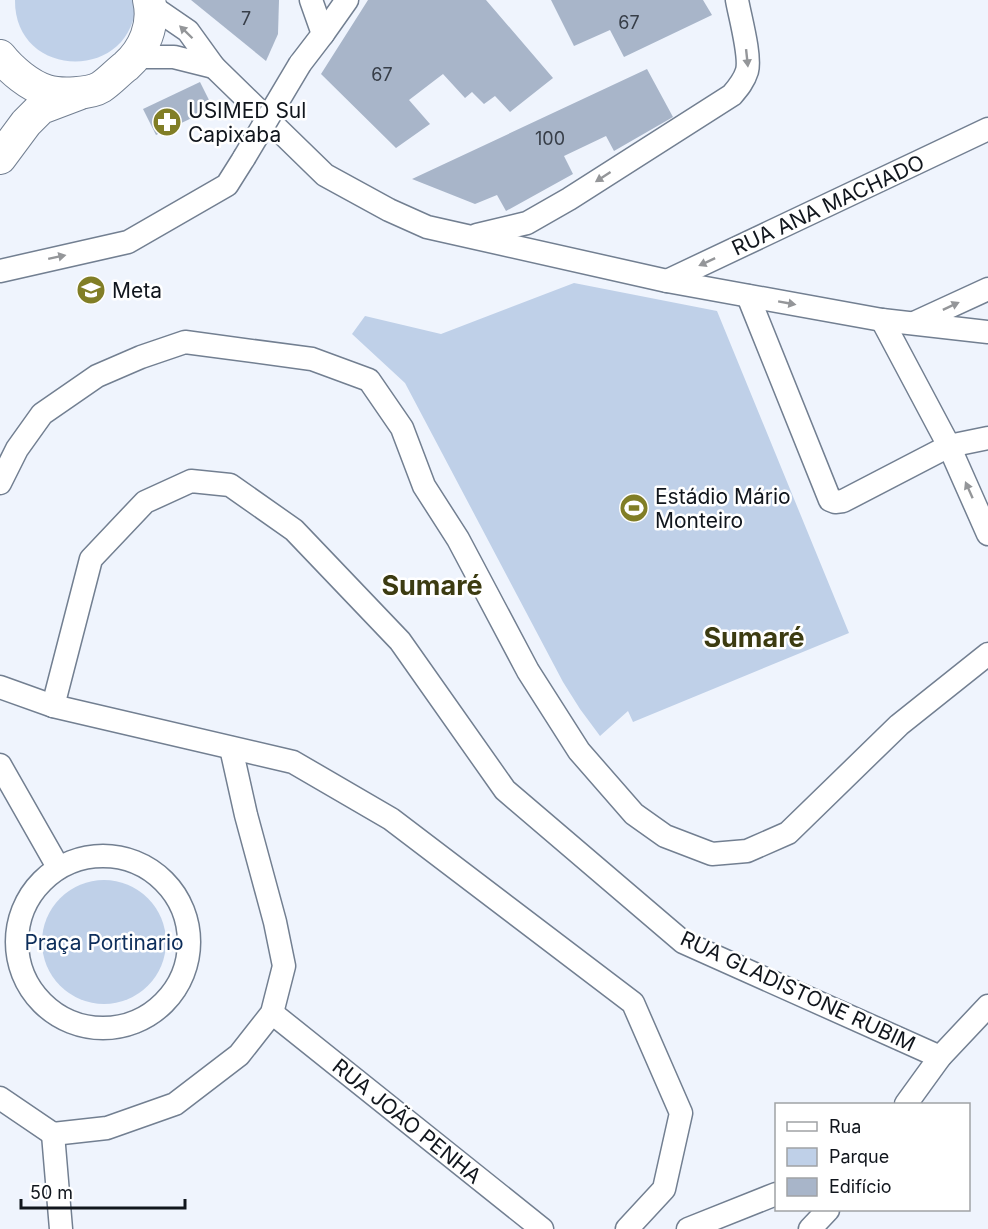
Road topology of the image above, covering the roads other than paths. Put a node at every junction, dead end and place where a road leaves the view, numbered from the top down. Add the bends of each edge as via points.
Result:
1 (311, 0) edge
2 (347, 0) edge
3 (737, 0) edge
4 (149, 3) edge
5 (322, 34) junction
6 (136, 57) junction
7 (1, 63) edge
8 (214, 67) junction
9 (78, 93) junction
10 (988, 129) edge
11 (0, 158) edge
12 (472, 236) junction
13 (0, 271) edge
14 (667, 281) junction
15 (988, 289) edge
16 (748, 296) junction
17 (882, 320) junction
18 (914, 323) junction
19 (988, 332) edge
20 (988, 438) edge
21 (949, 446) junction
22 (0, 483) edge
23 (988, 534) edge
24 (988, 654) edge
25 (0, 687) edge
26 (52, 706) junction
27 (231, 748) junction
28 (0, 765) edge
29 (58, 867) junction
30 (988, 1006) edge
31 (272, 1013) junction
32 (940, 1057) junction
33 (0, 1098) edge
34 (907, 1103) edge
35 (52, 1134) junction
36 (775, 1195) edge
37 (826, 1211) edge
38 (61, 1229) edge
39 (542, 1229) edge
40 (627, 1229) edge
41 (688, 1229) edge
42 (810, 1229) edge

1 - 5 street
2 - 5 street
3 -> 12 street via 748,69 732,95 527,223
4 - 6 main road via 149,27
8 -> 4 street via 188,31
13 -> 5 street, bridge via 128,242 227,185 300,63
6 - 8 street via 174,57
6 - 9 main road via 100,88
7 - 9 main road via 47,91
8 - 12 street via 325,175 427,227
9 - 11 main road via 41,108
10 -> 14 street, RUA ANA MACHADO
12 - 14 street
14 - 16 street
18 -> 15 street
16 -> 17 street
16 - 21 street via 830,500 843,501
17 - 18 street
17 - 21 street
18 - 19 street
20 - 21 street
23 -> 21 street
22 - 24 street via 17,449 42,414 97,376 185,342 312,359 369,380 402,428 424,486 458,539 528,671 579,751 634,814 665,836 712,854 747,851 788,833 899,725
25 - 26 street
26 - 27 street
26 - 32 street, RUA GLADISTONE RUBIM via 91,559 145,502 191,481 230,485 294,530 400,641 505,790 683,942
27 - 31 street via 284,966
27 - 40 street via 293,762 391,819 633,1003 681,1113 664,1189
28 - 29 street
29 - 29 street via 36,886 22,910 15,938 19,967 31,993 52,1013 78,1026 106,1029 134,1023 159,1009 178,987 189,960 190,932 182,904 165,881 142,864 114,856 85,857
30 - 32 street
31 - 35 street via 238,1055 175,1104 107,1128
31 - 39 street, RUA JOÃO PENHA
32 - 34 street
33 - 35 street
35 - 38 street
36 - 41 street
37 - 42 street

